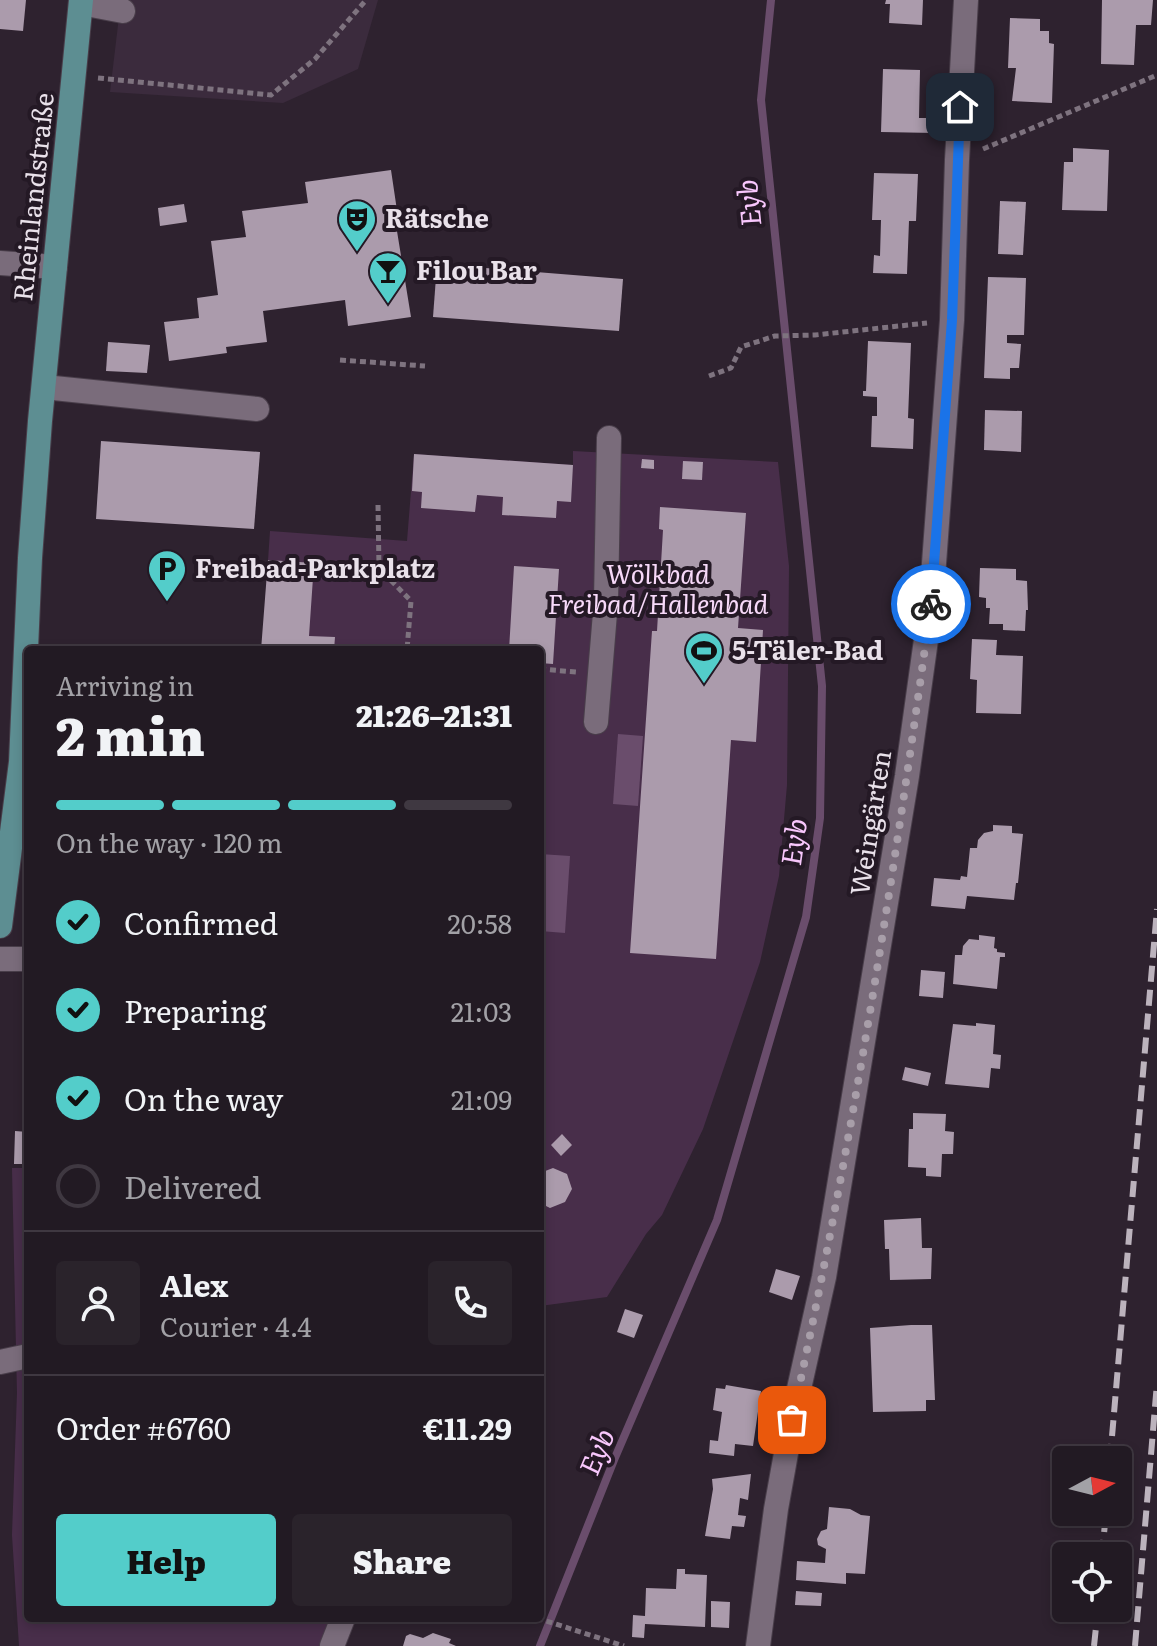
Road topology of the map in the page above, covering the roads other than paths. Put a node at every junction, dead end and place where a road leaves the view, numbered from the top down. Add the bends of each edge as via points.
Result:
1 (966, 0) edge
2 (81, 1) edge
3 (123, 11) dead end
4 (0, 263) edge
5 (55, 267) junction
6 (44, 387) junction
7 (257, 409) dead end
8 (609, 438) dead end
9 (26, 646) edge
10 (24, 694) edge
11 (596, 722) dead end
12 (0, 926) edge
13 (0, 959) edge
14 (24, 959) edge
15 (24, 1357) edge
16 (0, 1362) edge
17 (341, 1622) edge
18 (332, 1646) edge
19 (758, 1646) edge

1 - 19 street, Weingärten via 952,320 931,604 824,1277 776,1509
2 - 3 street
2 - 5 main road, Rheinlandstraße
4 - 5 street
5 - 6 main road, Rheinlandstraße
6 - 7 street
6 - 9 main road, Rheinlandstraße
8 - 11 street via 606,601
10 - 12 main road, Rheinlandstraße via 21,762
13 - 14 street
15 - 16 street
17 - 18 street

